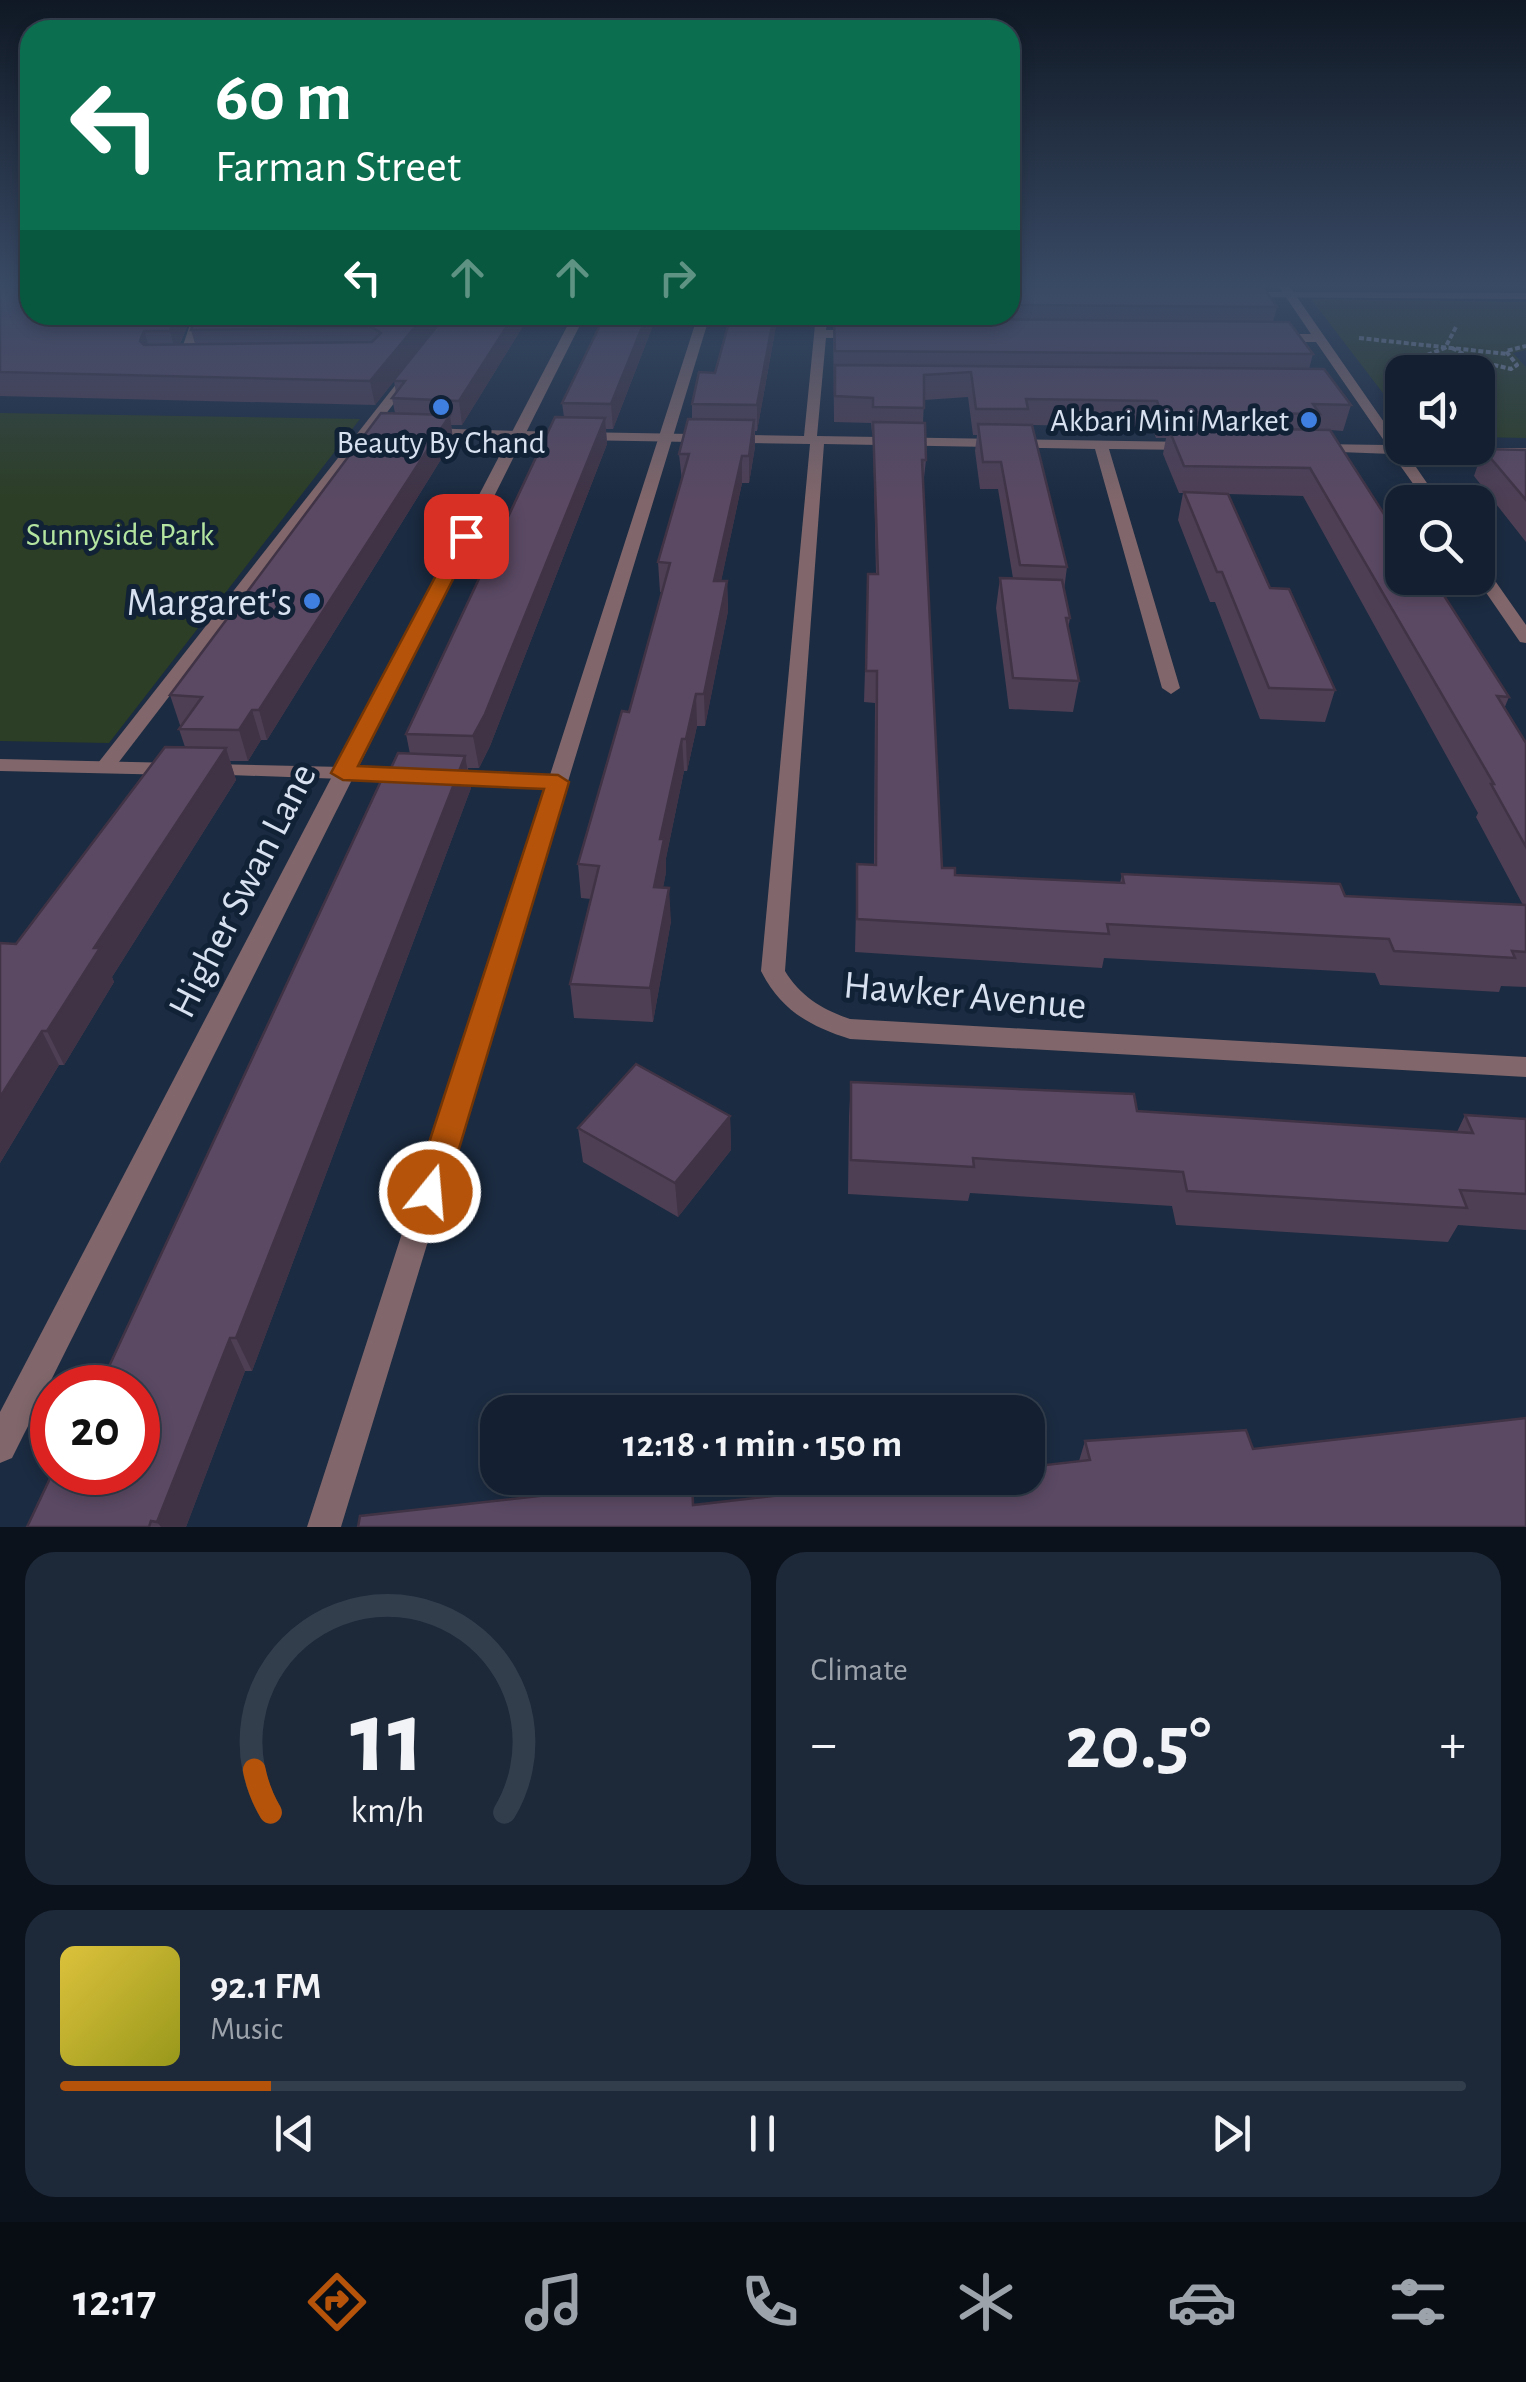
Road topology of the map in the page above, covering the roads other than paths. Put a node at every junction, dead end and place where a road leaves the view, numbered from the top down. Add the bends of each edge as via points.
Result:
1 (422, 358) edge
2 (557, 358) edge
3 (690, 358) edge
4 (818, 358) edge
5 (1334, 358) edge
6 (816, 382) junction
7 (835, 382) edge
8 (1333, 386) edge
9 (1353, 386) junction
10 (367, 430) junction
11 (386, 431) edge
12 (405, 431) edge
13 (1385, 433) edge
14 (519, 434) junction
15 (665, 437) junction
16 (813, 440) junction
17 (1101, 445) junction
18 (1199, 446) edge
19 (1298, 448) edge
20 (1385, 449) edge
21 (1495, 451) edge
22 (1526, 452) edge
23 (1495, 593) edge
24 (1526, 638) edge
25 (1171, 688) dead end
26 (0, 765) edge
27 (105, 767) junction
28 (343, 773) junction
29 (558, 782) junction
30 (1526, 1067) edge
31 (0, 1446) edge
32 (324, 1527) edge

1 - 10 street
2 - 14 street, Higher Swan Lane
3 - 15 street
4 - 6 street, Hawker Avenue
5 - 9 street
6 - 7 street
6 - 16 street, Hawker Avenue
8 - 9 street
9 - 13 street
10 - 11 street
10 - 27 street
12 - 14 street
14 - 15 street
14 - 28 street, Higher Swan Lane
15 - 16 street
15 - 29 street
16 - 17 street
16 - 30 street, Hawker Avenue via 773,971 782,992 824,1022 850,1029
17 - 18 street
17 - 25 street
19 - 20 street
21 - 22 street
23 - 24 street
26 - 27 street
27 - 28 street
28 - 29 street
28 - 31 street, Higher Swan Lane
29 - 32 street

